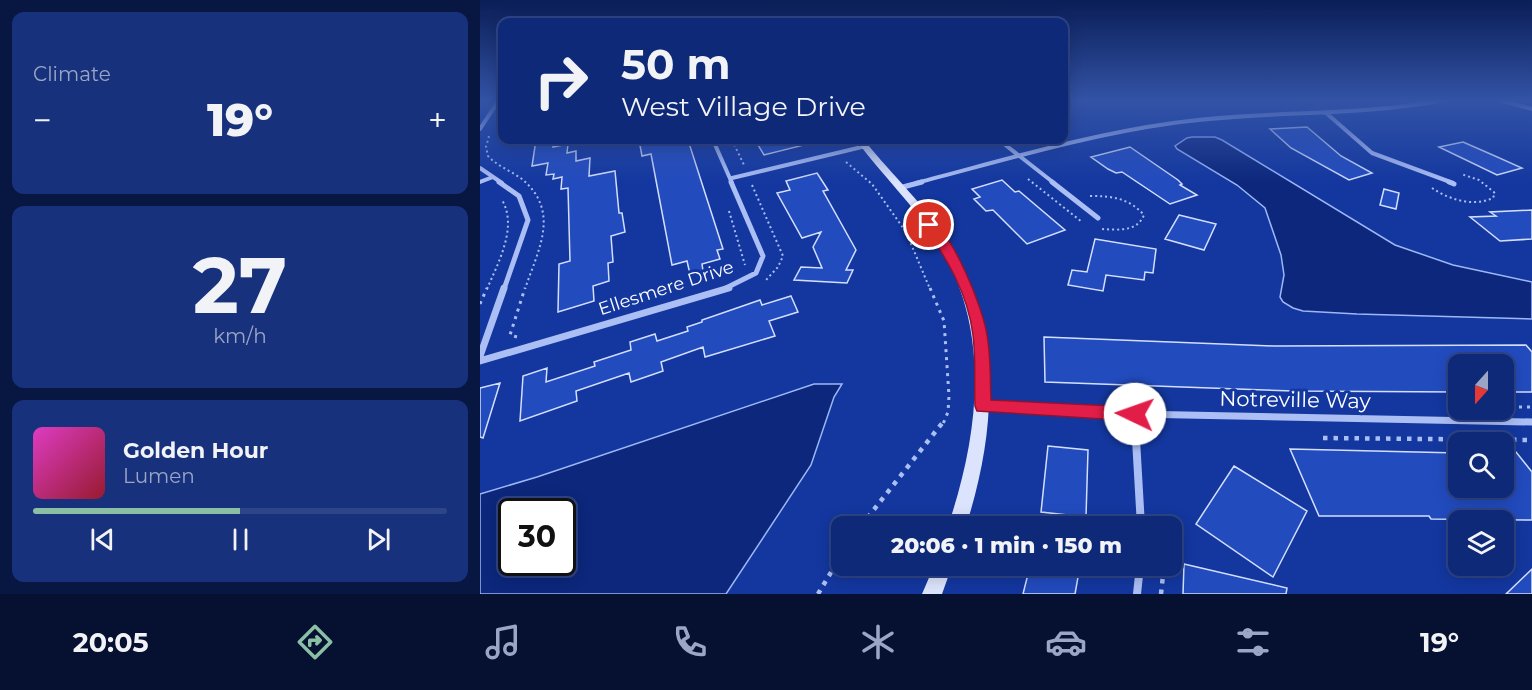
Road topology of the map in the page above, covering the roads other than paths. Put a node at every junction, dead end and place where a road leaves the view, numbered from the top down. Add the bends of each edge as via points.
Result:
1 (1147, 128) edge
2 (1342, 128) edge
3 (715, 144) edge
4 (860, 144) edge
5 (864, 144) edge
6 (1004, 144) edge
7 (1019, 157) junction
8 (480, 168) edge
9 (494, 177) junction
10 (732, 178) junction
11 (480, 182) edge
12 (1454, 184) dead end
13 (899, 188) junction
14 (1098, 218) dead end
15 (480, 356) edge
16 (480, 361) edge
17 (983, 406) junction
18 (1135, 414) junction
19 (1532, 422) edge
20 (961, 516) edge
21 (1140, 516) edge
22 (939, 576) edge
23 (1139, 576) edge
24 (932, 594) edge
25 (1137, 594) edge

1 - 7 street
2 - 12 street via 1372,153
3 - 10 street, Ellesmere Drive
4 - 10 street
5 - 13 street
6 - 7 street
7 - 13 street
7 - 14 street
8 - 9 street
9 - 11 street
9 - 15 street via 519,196 528,220
10 - 16 street, Ellesmere Drive via 763,256 756,273 731,287
13 - 17 street via 944,244 964,279 980,334
17 - 18 street, Notreville Way
17 - 20 street
18 - 19 street, Notreville Way
18 - 21 street
22 - 24 street
23 - 25 street

